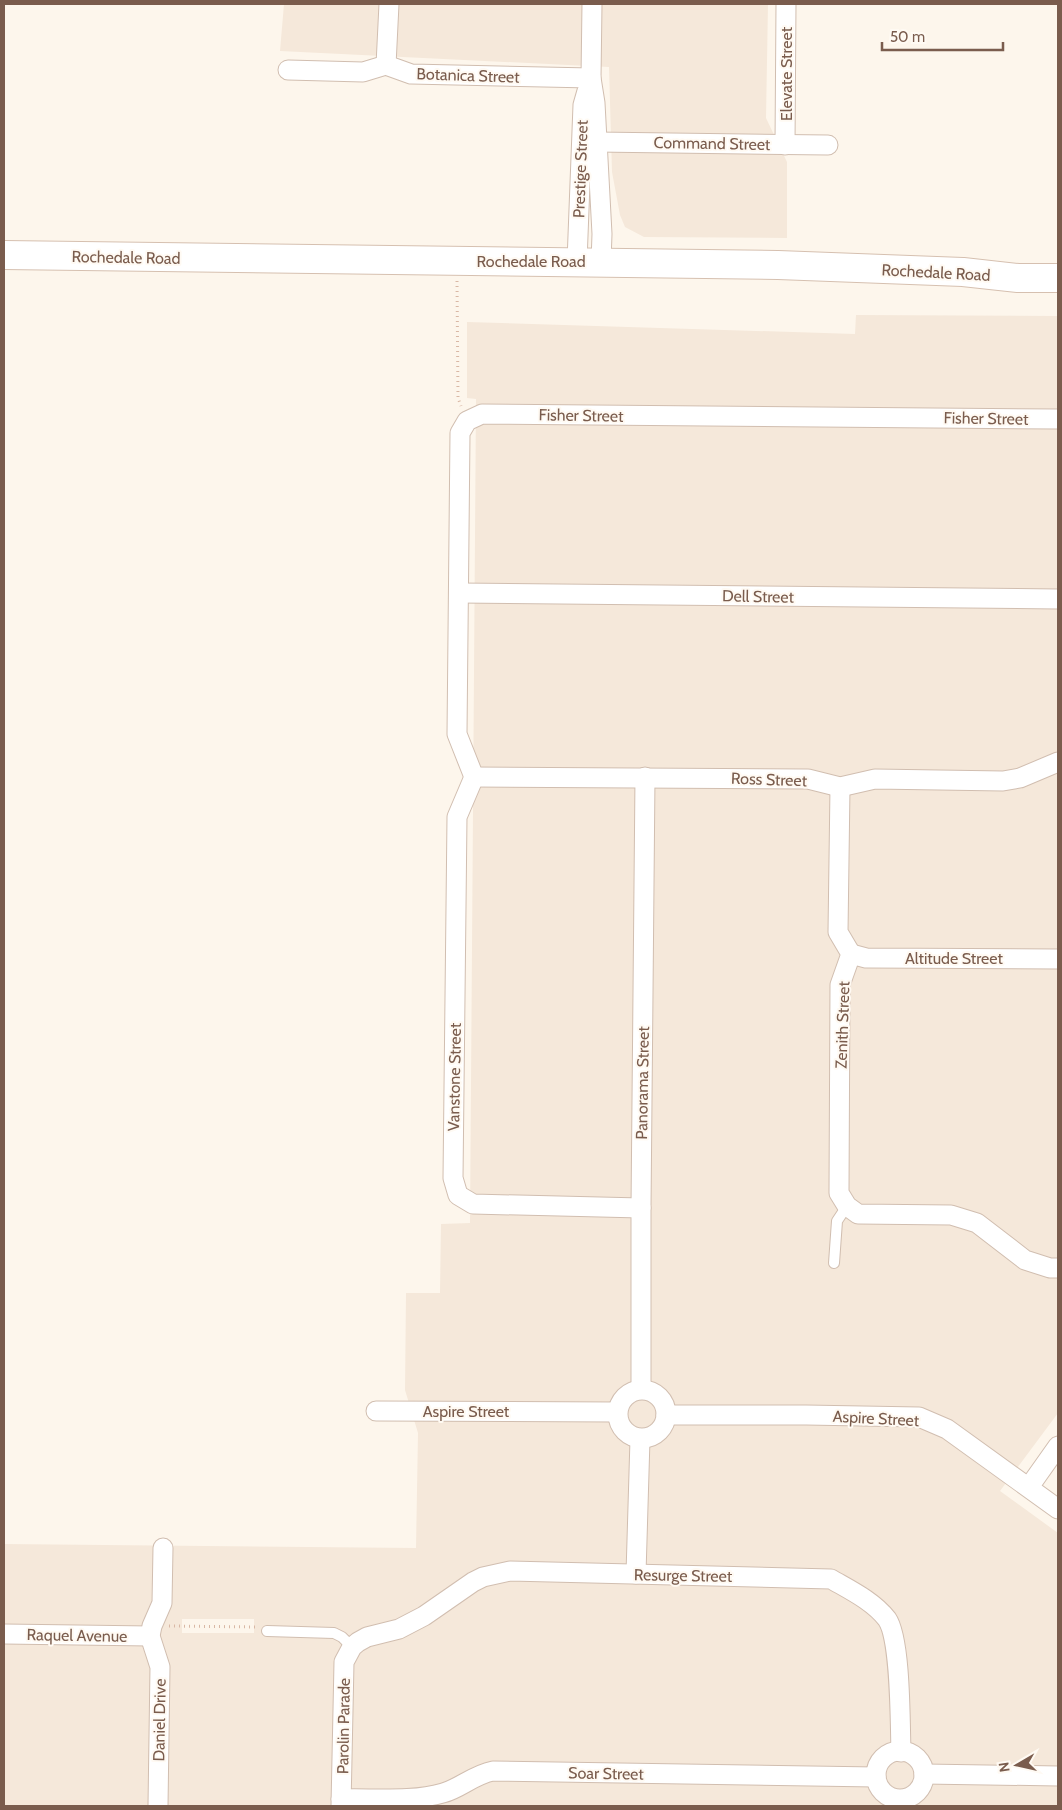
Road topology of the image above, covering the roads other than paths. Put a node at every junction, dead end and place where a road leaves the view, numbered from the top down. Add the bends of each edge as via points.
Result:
1 (389, 4) edge
2 (592, 4) edge
3 (786, 4) edge
4 (386, 65) junction
5 (288, 70) dead end
6 (591, 78) junction
7 (596, 142) junction
8 (785, 145) junction
9 (828, 145) dead end
10 (4, 255) edge
11 (589, 262) junction
12 (1058, 278) edge
13 (1058, 419) edge
14 (459, 593) junction
15 (1058, 599) edge
16 (1058, 762) edge
17 (474, 777) junction
18 (645, 777) junction
19 (840, 787) junction
20 (851, 954) junction
21 (1058, 958) edge
22 (847, 1206) junction
23 (641, 1208) junction
24 (834, 1263) dead end
25 (1058, 1268) edge
26 (641, 1389) junction
27 (376, 1411) dead end
28 (617, 1412) junction
29 (666, 1414) junction
30 (640, 1439) junction
31 (1058, 1446) edge
32 (1029, 1487) junction
33 (1058, 1509) edge
34 (163, 1548) dead end
35 (636, 1574) junction
36 (151, 1631) junction
37 (267, 1631) road end
38 (4, 1634) edge
39 (352, 1647) junction
40 (901, 1752) junction
41 (924, 1774) junction
42 (1058, 1776) edge
43 (876, 1777) junction
44 (341, 1803) edge
45 (901, 1803) edge
46 (158, 1806) edge

1 - 4 street
2 - 6 street, Prestige Street
3 - 8 street, Elevate Street
4 - 5 street via 363,72
4 - 6 street, Botanica Street via 412,74
6 - 7 street, Prestige Street
6 - 11 street, Prestige Street via 583,105
7 - 8 street, Command Street
7 - 11 street, Prestige Street via 602,234
8 - 9 street, Command Street
10 - 11 main road, Rochedale Road
11 - 12 main road, Rochedale Road via 778,265
13 - 14 street, Fisher Street via 482,414 467,421 460,432
14 - 15 street, Dell Street
14 - 17 street via 457,734
16 - 19 street, Ross Street via 1020,778 1003,781 875,779
17 - 18 street, Ross Street
17 - 23 street, Vanstone Street via 457,817 452,1178 458,1195 473,1204
18 - 19 street, Ross Street via 808,779
18 - 23 street, Panorama Street
19 - 20 street via 838,932
20 - 21 street, Altitude Street via 866,958
20 - 22 street, Zenith Street via 840,985 839,1193
22 - 24 lane via 837,1221
22 - 25 street via 858,1214 952,1215 977,1223 1026,1260
23 - 26 street, Panorama Street
26 - 28 street via 625,1396
26 - 29 street via 656,1394 665,1406
27 - 28 street, Aspire Street
28 - 30 street via 623,1430
29 - 30 street via 658,1432
29 - 32 street, Aspire Street via 919,1417 947,1429
30 - 35 street
31 - 32 street
32 - 33 street, Aspire Street
34 - 36 street via 162,1603
35 - 39 street, Resurge Street via 510,1571 489,1576 473,1582 399,1629 367,1637
35 - 40 street, Resurge Street via 831,1579 864,1598 887,1620 896,1644
36 - 38 street, Raquel Avenue
36 - 46 street, Daniel Drive via 160,1667
37 - 39 lane via 334,1633
39 - 44 street, Parolin Parade via 344,1662
40 - 41 street via 917,1758
40 - 43 street via 886,1756
41 - 42 street
41 - 45 street via 918,1792
43 - 44 street, Soar Street via 493,1771 431,1796
43 - 45 street via 884,1793

